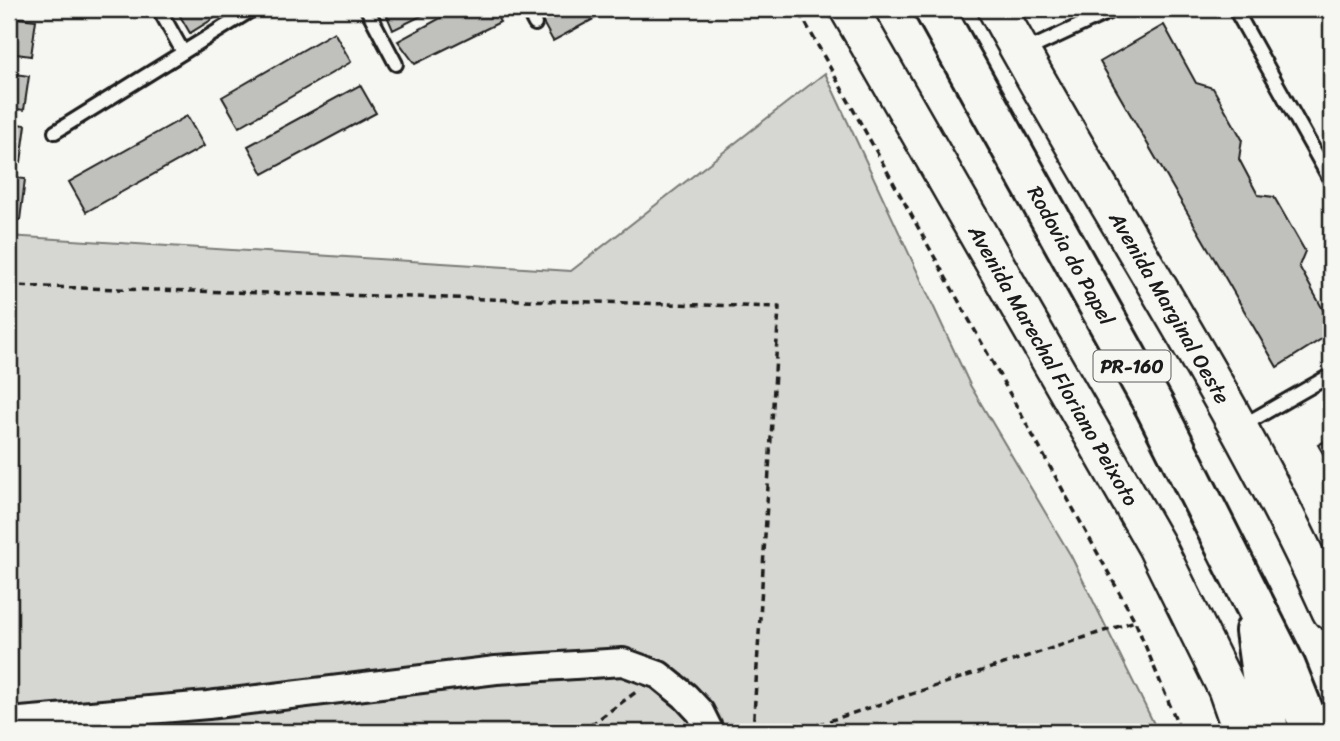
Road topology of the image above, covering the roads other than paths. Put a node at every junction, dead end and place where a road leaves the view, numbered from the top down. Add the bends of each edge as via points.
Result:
1 (159, 9) edge
2 (253, 9) edge
3 (367, 9) edge
4 (527, 9) edge
5 (849, 9) edge
6 (934, 9) edge
7 (997, 9) edge
8 (1115, 9) edge
9 (1235, 9) edge
10 (536, 24) dead end
11 (183, 52) junction
12 (1021, 54) junction
13 (396, 64) dead end
14 (55, 132) dead end
15 (1331, 181) edge
16 (1331, 375) edge
17 (1238, 428) junction
18 (1249, 594) junction
19 (1331, 611) edge
20 (9, 722) edge
21 (710, 732) edge
22 (1242, 732) edge
23 (1269, 732) edge
24 (1312, 732) edge

1 - 11 lane
2 - 11 lane
3 - 13 lane
4 - 10 lane
5 - 22 main road, Avenida Marechal Floriano Peixoto via 1156,545 1227,689
6 - 18 main road, Rodovia do Papel / PR-160 via 1155,407
7 - 12 main road, Avenida Marginal Oeste
8 - 12 lane
9 - 15 lane
11 - 14 lane
12 - 17 main road, Avenida Marginal Oeste
16 - 17 lane
17 - 19 main road, Avenida Marginal Oeste via 1301,543
18 - 23 main road
18 - 24 main road, Rodovia do Papel / PR-160
20 - 21 street via 208,705 496,670 623,662 659,675 700,712

